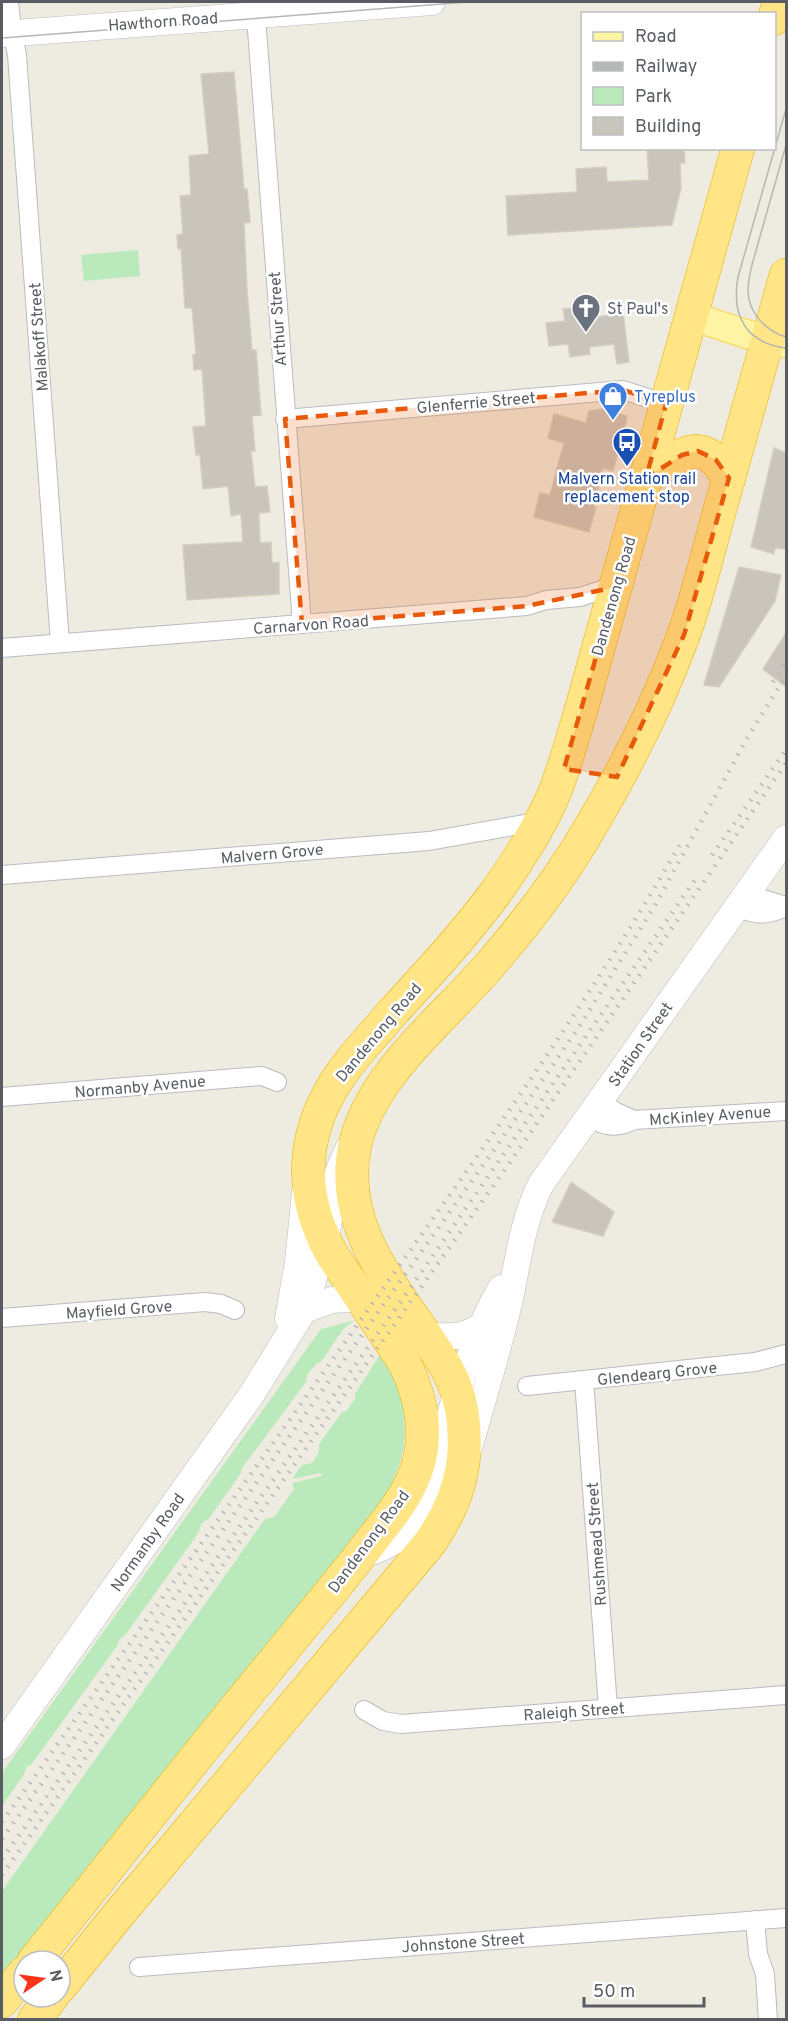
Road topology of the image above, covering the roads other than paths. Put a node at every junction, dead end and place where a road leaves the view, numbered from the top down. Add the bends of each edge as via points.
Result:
1 (9, 2) edge
2 (432, 2) edge
3 (251, 8) edge
4 (7, 33) edge
5 (737, 150) edge
6 (786, 275) edge
7 (691, 316) junction
8 (777, 342) edge
9 (666, 404) junction
10 (285, 419) junction
11 (646, 478) junction
12 (729, 478) junction
13 (617, 585) junction
14 (302, 624) junction
15 (60, 643) junction
16 (2, 648) edge
17 (564, 769) junction
18 (617, 777) junction
19 (541, 821) junction
20 (786, 838) edge
21 (2, 875) edge
22 (743, 898) junction
23 (786, 906) edge
24 (277, 1082) dead end
25 (2, 1097) edge
26 (595, 1109) junction
27 (786, 1111) edge
28 (362, 1120) junction
29 (308, 1165) junction
30 (325, 1242) junction
31 (516, 1262) junction
32 (359, 1298) junction
33 (235, 1310) dead end
34 (304, 1310) junction
35 (2, 1318) edge
36 (483, 1325) junction
37 (287, 1335) junction
38 (425, 1335) junction
39 (786, 1354) edge
40 (584, 1380) junction
41 (527, 1386) dead end
42 (457, 1391) junction
43 (461, 1476) junction
44 (360, 1556) junction
45 (786, 1695) edge
46 (608, 1708) junction
47 (364, 1710) dead end
48 (2, 1746) edge
49 (786, 1918) edge
50 (761, 1920) junction
51 (44, 1949) edge
52 (139, 1966) dead end
53 (72, 1972) edge
54 (12, 1989) edge
55 (2, 2001) edge
56 (768, 2019) edge

1 - 4 street, Malakoff Street
2 - 3 street, Hawthorn Road
3 - 4 street, Hawthorn Road
3 - 10 street, Arthur Street via 257,30
4 - 15 street, Malakoff Street via 17,55
5 - 7 highway, Dandenong Road
6 - 8 highway
7 - 8 main road
7 - 9 highway, Dandenong Road
8 - 12 highway
9 - 10 street, Glenferrie Street via 623,390
9 - 11 highway, Dandenong Road
10 - 14 street, Arthur Street
11 - 12 highway via 682,455 698,451 710,456
11 - 13 highway, Dandenong Road
12 - 18 highway via 684,635
13 - 14 street, Carnarvon Road via 580,597 527,606
13 - 17 highway, Dandenong Road
14 - 15 street, Carnarvon Road
15 - 16 street, Carnarvon Road
17 - 18 highway
17 - 19 highway, Dandenong Road
18 - 28 highway via 581,842 541,902 494,960 393,1070
19 - 21 street, Malvern Grove via 429,841
19 - 29 highway, Dandenong Road via 480,912 338,1078 315,1124
20 - 22 street, Station Street
22 - 23 street via 760,898
22 - 26 street, Station Street
24 - 25 street, Normanby Avenue via 262,1076
26 - 27 street, McKinley Avenue via 634,1120
26 - 31 street, Station Street via 541,1184 530,1208
28 - 30 street, Normanby Road via 338,1172
28 - 38 highway via 351,1172 359,1225 379,1267
29 - 30 highway, Dandenong Road via 312,1209
29 - 37 street, Normanby Road
30 - 32 highway, Dandenong Road
30 - 34 street, Normanby Road
31 - 36 street, Station Street
31 - 43 street, Station Street
32 - 34 street via 332,1300
32 - 44 highway, Dandenong Road via 409,1371 419,1400 422,1428 419,1461 412,1482
33 - 35 street, Mayfield Grove via 205,1302
34 - 37 street, Normanby Road
36 - 38 street via 455,1338
36 - 42 street, Station Street
37 - 48 street, Normanby Road via 267,1374
38 - 42 highway
39 - 40 street, Glendearg Grove via 755,1362
40 - 41 street, Glendearg Grove
40 - 46 street, Rushmead Street
42 - 43 highway via 465,1427
42 - 44 street, Station Street via 437,1472 423,1504 398,1538
43 - 53 highway via 452,1505 429,1544
44 - 51 highway, Dandenong Road
45 - 46 street, Raleigh Street
46 - 47 street, Raleigh Street via 402,1724 383,1721
49 - 50 street, Johnstone Street
50 - 52 street, Johnstone Street
50 - 56 street via 758,1954 765,1974
54 - 55 highway

